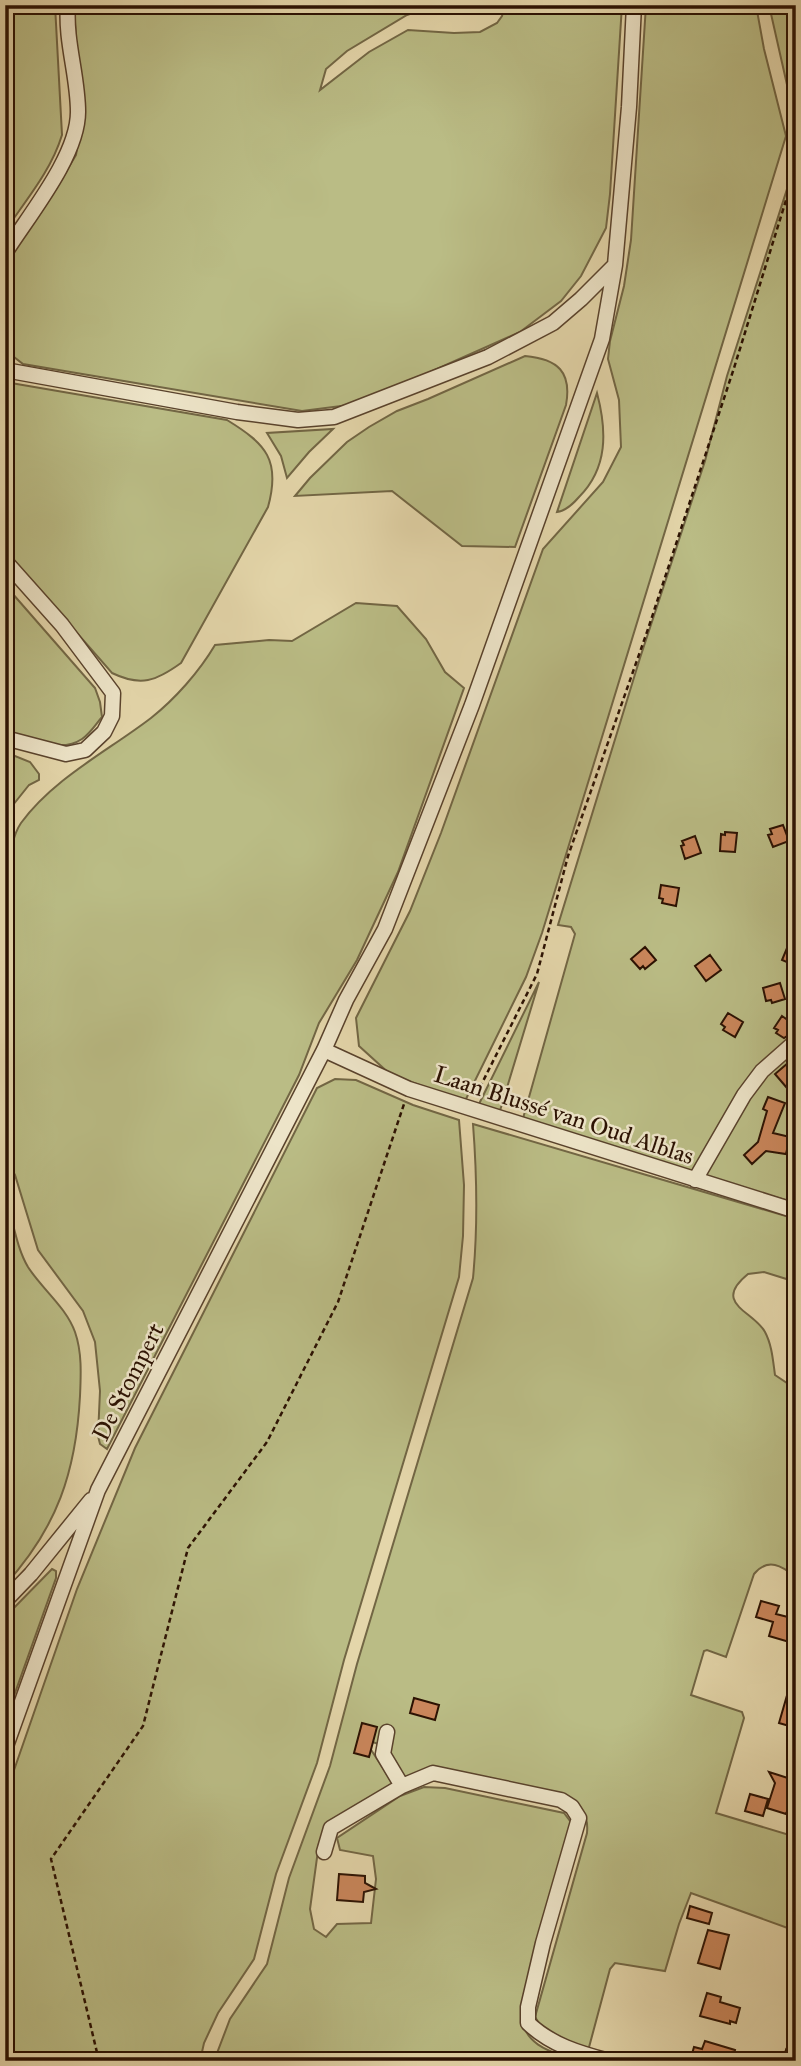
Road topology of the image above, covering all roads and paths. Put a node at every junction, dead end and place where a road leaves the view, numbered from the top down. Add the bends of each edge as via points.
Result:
1 (68, 5) edge
2 (634, 5) edge
3 (796, 168) edge
4 (5, 253) edge
5 (615, 265) junction
6 (5, 370) edge
7 (5, 561) edge
8 (5, 738) edge
9 (796, 1041) edge
10 (324, 1050) junction
11 (409, 1089) junction
12 (469, 1107) junction
13 (695, 1180) junction
14 (796, 1211) edge
15 (99, 1490) junction
16 (5, 1601) edge
17 (387, 1732) dead end
18 (5, 1749) edge
19 (402, 1786) junction
20 (324, 1852) dead end
21 (796, 2016) edge
22 (99, 2061) edge
23 (609, 2061) edge
24 (783, 2061) edge

1 - 4 street via 76,135
2 - 5 street, De Stompert
3 - 12 path via 656,606 568,856 537,974
5 - 6 street via 552,323 488,357 334,417 298,420 237,412
5 - 10 street, De Stompert via 602,339 472,705 385,929
7 - 8 street via 62,625 113,693 104,732 85,750 66,754
9 - 13 street via 756,1079
10 - 11 street, Laan Blussé van Oud Alblas
10 - 15 street, De Stompert
11 - 12 street, Laan Blussé van Oud Alblas
11 - 22 path via 338,1302 267,1442 188,1548 143,1726 51,1859
12 - 13 street, Laan Blussé van Oud Alblas
13 - 14 street, Laan Blussé van Oud Alblas
15 - 16 street
15 - 18 street, De Stompert
17 - 19 street via 383,1754
19 - 20 street via 331,1828
19 - 23 street via 433,1773 561,1800 572,1807 579,1818 543,1943 528,2023 543,2038
21 - 24 path

